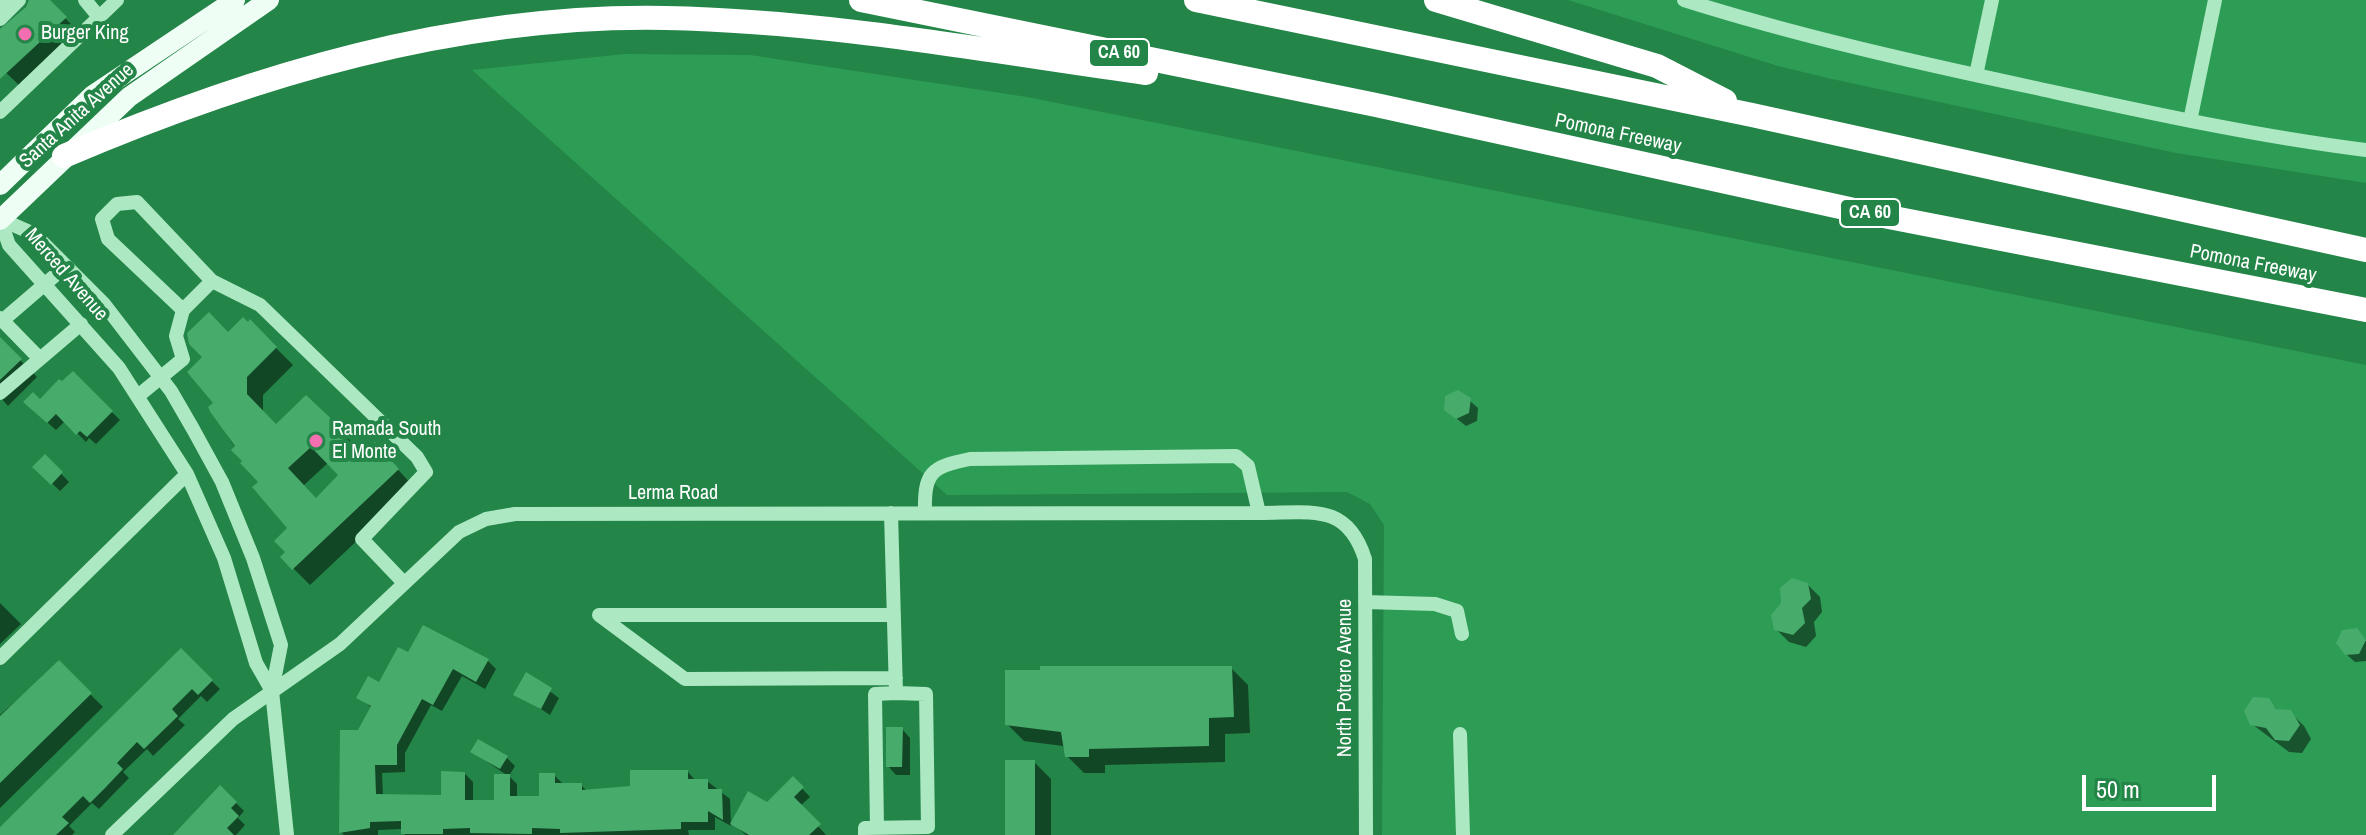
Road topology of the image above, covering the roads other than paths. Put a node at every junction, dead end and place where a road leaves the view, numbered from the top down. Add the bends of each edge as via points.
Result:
1 (19, 0) edge
2 (85, 0) edge
3 (117, 0) edge
4 (235, 0) edge
5 (269, 0) edge
6 (861, 0) edge
7 (1196, 0) edge
8 (1436, 0) edge
9 (1684, 0) edge
10 (1992, 0) edge
11 (2215, 0) edge
12 (99, 17) junction
13 (0, 19) edge
14 (1976, 75) junction
15 (1376, 105) junction
16 (0, 112) edge
17 (1752, 115) junction
18 (2190, 121) junction
19 (2366, 150) edge
20 (64, 156) junction
21 (0, 185) edge
22 (0, 220) edge
23 (2366, 250) edge
24 (66, 266) junction
25 (212, 281) junction
26 (45, 282) junction
27 (183, 310) junction
28 (2366, 310) edge
29 (1, 320) edge
30 (81, 324) junction
31 (40, 359) junction
32 (161, 378) junction
33 (0, 393) edge
34 (138, 396) junction
35 (187, 474) junction
36 (891, 513) junction
37 (925, 513) junction
38 (1259, 513) junction
39 (1350, 525) joint
40 (404, 583) junction
41 (1365, 602) junction
42 (894, 615) junction
43 (1462, 634) dead end
44 (0, 658) edge
45 (896, 685) junction
46 (272, 691) junction
47 (1460, 734) dead end
48 (871, 832) edge
49 (112, 835) edge
50 (287, 835) edge
51 (1366, 835) edge
52 (1463, 835) edge

1 - 13 street
2 - 12 street
3 - 12 street
4 - 21 main road, Santa Anita Avenue via 93,95
5 - 20 main road, Santa Anita Avenue via 129,97
6 - 15 highway, Pomona Freeway / CA 60
7 - 17 highway, Pomona Freeway
8 - 17 highway via 1657,66
9 - 14 street via 1832,43
10 - 14 street
11 - 18 street
12 - 16 street
14 - 18 street
15 - 20 highway via 821,28 637,18 455,34 351,55 148,119
15 - 28 highway, Pomona Freeway / CA 60 via 1863,212
17 - 23 highway, Pomona Freeway
18 - 19 street
20 - 22 main road, Santa Anita Avenue
22 - 24 street, Merced Avenue via 34,234
22 - 26 street, Merced Avenue via 9,245
24 - 26 street
24 - 32 street, Merced Avenue via 104,304
25 - 27 street
25 - 27 street via 137,202 117,204 102,219 108,239
25 - 40 street via 260,305 417,457 426,472 362,539
26 - 29 street
26 - 30 street, Merced Avenue
27 - 32 street via 176,336 183,359
29 - 31 street
30 - 31 street
30 - 34 street, Merced Avenue
31 - 33 street
32 - 34 street
32 - 46 street, Merced Avenue via 222,482 253,558 281,645
34 - 35 street, Merced Avenue
35 - 44 street
35 - 46 street, Merced Avenue via 224,558 256,663
36 - 37 street, Lerma Road
36 - 40 street, Lerma Road via 515,514 486,519 459,532
36 - 42 street
37 - 38 street, Lerma Road
37 - 38 street via 928,477 939,465 970,459 1236,456 1248,466
38 - 39 street, Lerma Road via 1332,516
39 - 41 street, North Potrero Avenue via 1365,559
40 - 46 street, Lerma Road via 340,644
41 - 43 street via 1446,607 1457,611
41 - 51 street, North Potrero Avenue
42 - 45 street
42 - 45 street via 599,615 685,679
45 - 48 street via 875,694
45 - 48 street via 926,694 928,827
46 - 49 street, Lerma Road via 233,719
46 - 50 street, Merced Avenue
47 - 52 street

